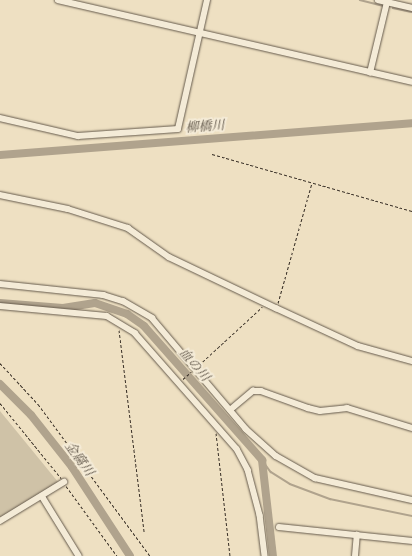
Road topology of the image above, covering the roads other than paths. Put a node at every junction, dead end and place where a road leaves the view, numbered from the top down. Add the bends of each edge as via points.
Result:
1 (58, 0) edge
2 (207, 0) edge
3 (378, 0) edge
4 (407, 0) edge
5 (387, 2) junction
6 (412, 8) edge
7 (200, 33) junction
8 (370, 72) junction
9 (412, 82) edge
10 (0, 118) edge
11 (0, 195) edge
12 (0, 284) edge
13 (0, 306) edge
14 (412, 361) edge
15 (230, 410) junction
16 (412, 428) edge
17 (64, 482) dead end
18 (42, 496) junction
19 (412, 500) edge
20 (0, 521) edge
21 (279, 527) dead end
22 (357, 535) junction
23 (412, 541) edge
24 (79, 556) edge
25 (265, 556) edge
26 (355, 556) edge

1 - 7 street
2 - 7 street
3 - 5 street
4 - 6 street
5 - 6 street
5 - 8 street
7 - 8 street
7 - 10 street via 178,129 78,136
8 - 9 street
11 - 14 street via 68,209 128,228 169,257 276,308 358,346
12 - 15 street via 103,294 124,301 152,318
13 - 25 street via 83,313 118,322 135,333 237,449 248,470 260,515
15 - 16 street via 253,391 261,391 320,411 347,408
15 - 19 street via 260,443 310,475
17 - 18 street
18 - 20 street
18 - 24 street
21 - 22 street
22 - 23 street
22 - 26 street

